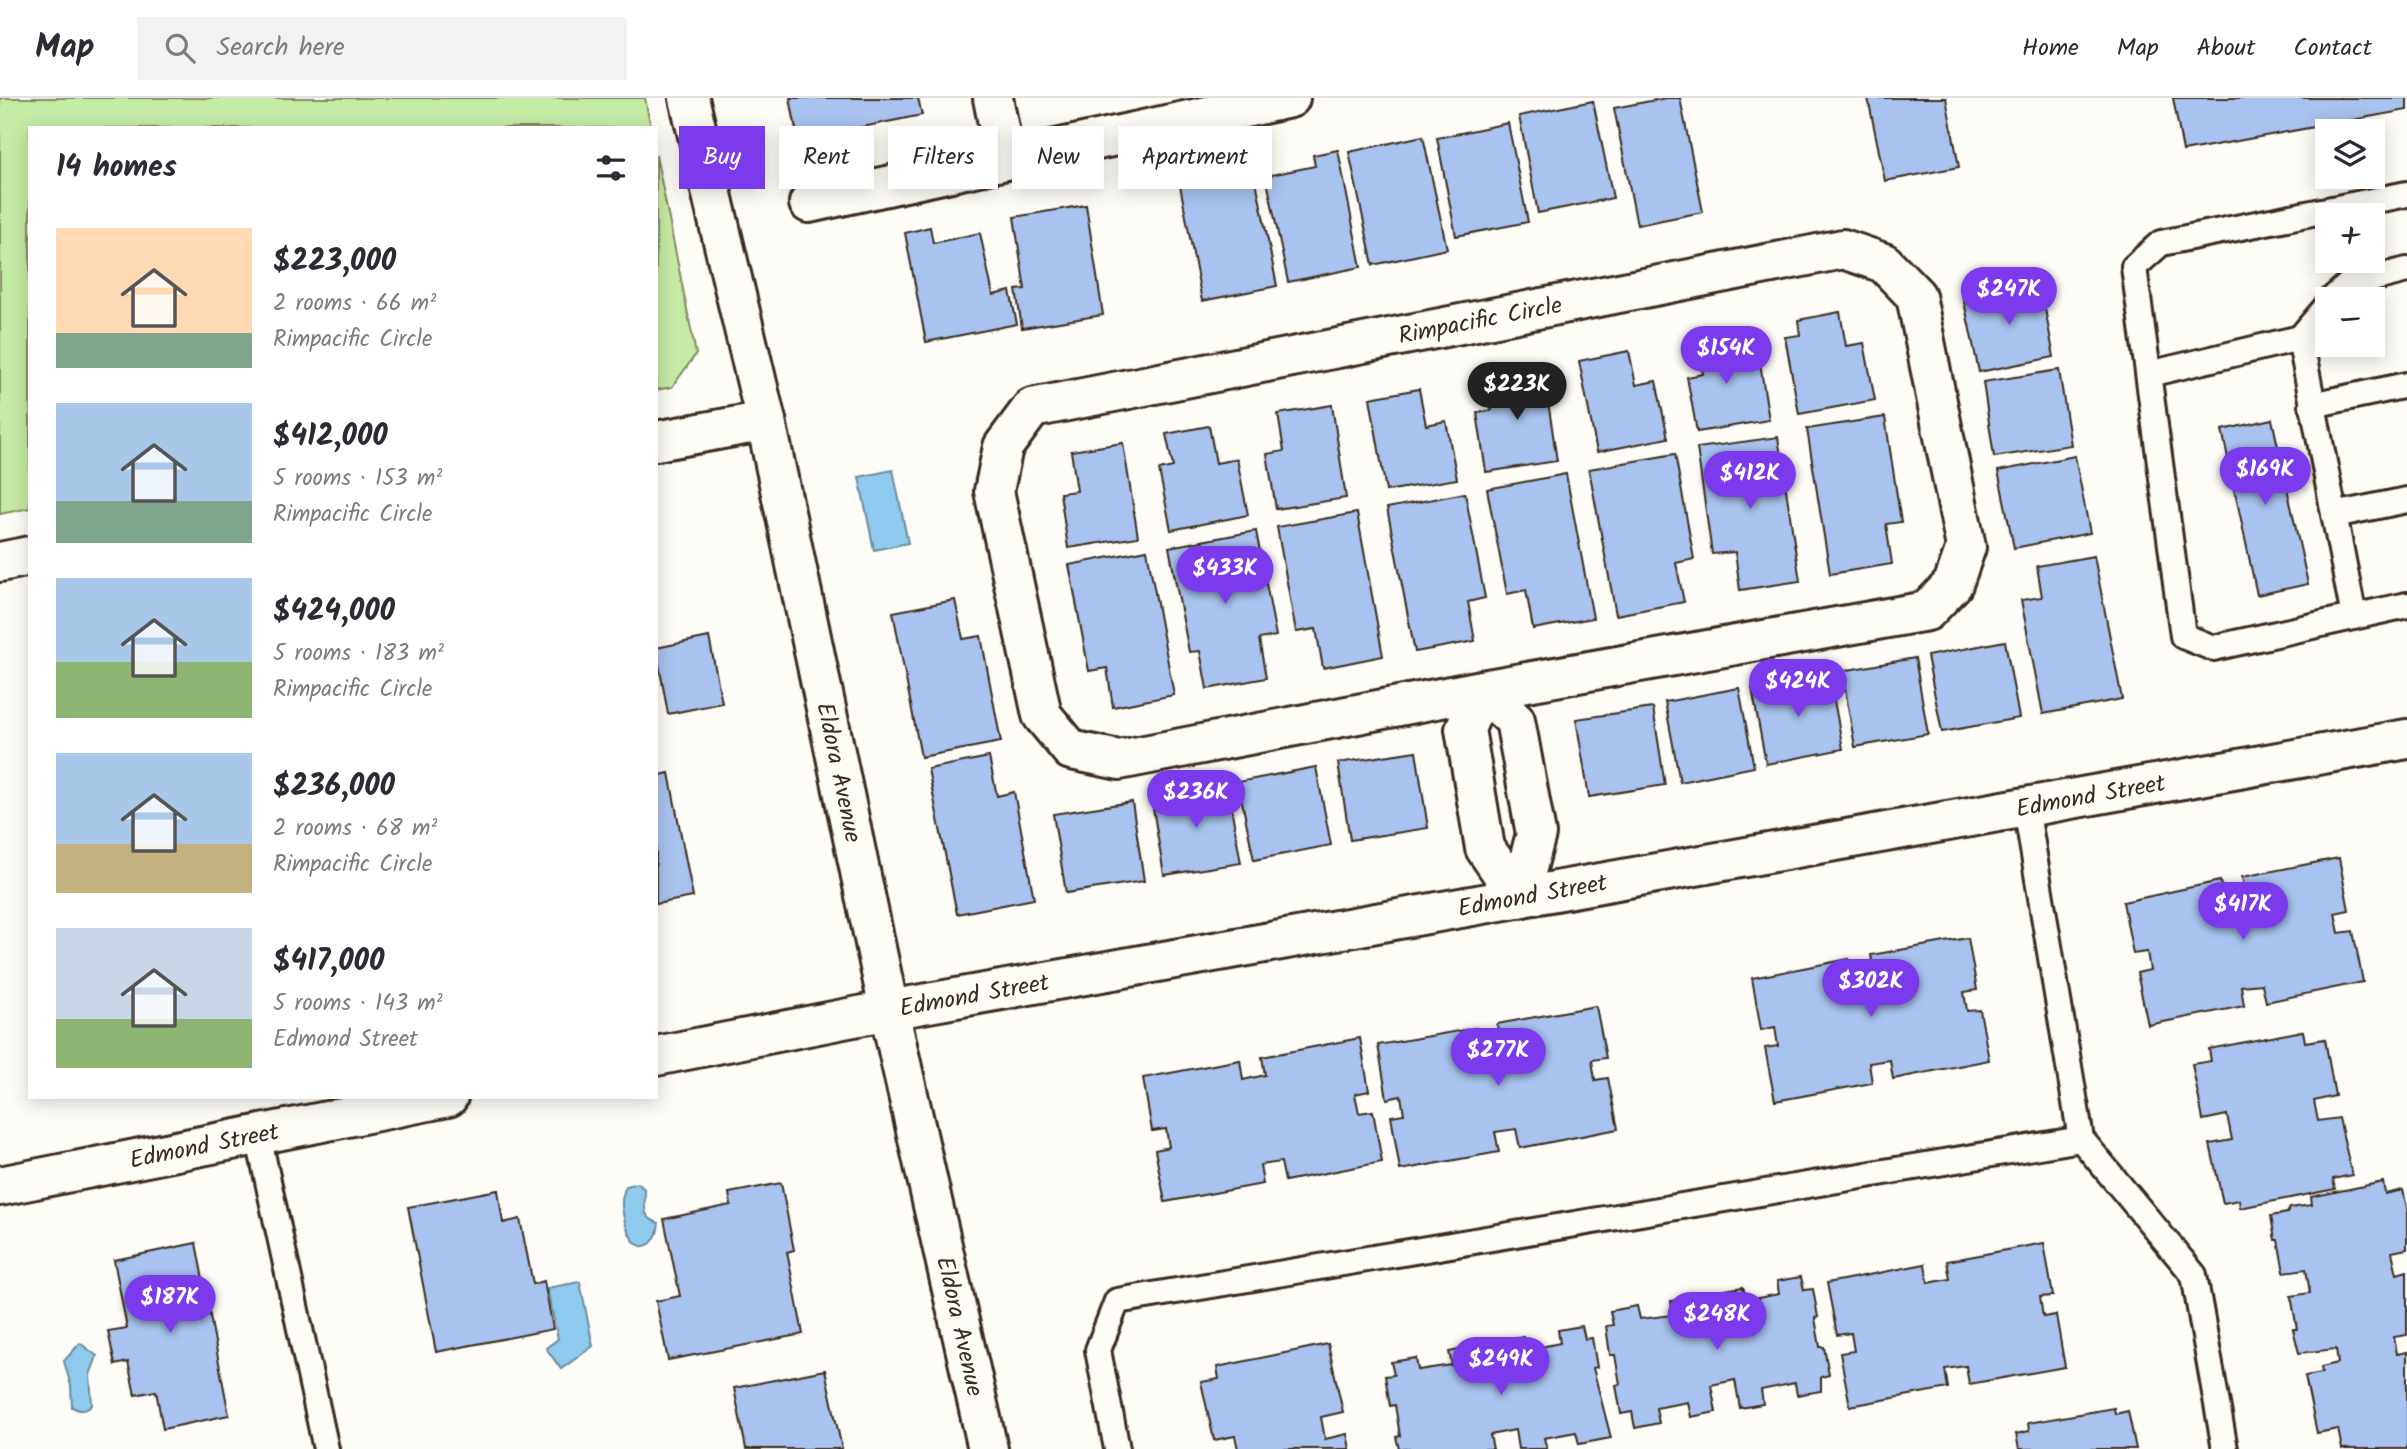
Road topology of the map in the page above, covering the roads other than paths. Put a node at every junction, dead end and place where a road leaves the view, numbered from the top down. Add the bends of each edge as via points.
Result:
1 (689, 98) edge
2 (993, 98) edge
3 (1290, 98) edge
4 (1005, 159) junction
5 (2407, 194) edge
6 (809, 203) dead end
7 (2407, 271) edge
8 (2345, 287) edge
9 (2315, 320) edge
10 (2300, 338) junction
11 (2149, 374) junction
12 (2407, 385) edge
13 (2312, 405) junction
14 (766, 421) junction
15 (658, 442) edge
16 (2407, 500) edge
17 (2334, 515) junction
18 (28, 556) edge
19 (0, 562) edge
20 (2407, 605) edge
21 (2354, 617) junction
22 (1482, 690) junction
23 (2407, 739) edge
24 (2026, 807) junction
25 (1519, 898) junction
26 (889, 1010) junction
27 (658, 1056) edge
28 (438, 1099) edge
29 (258, 1135) junction
30 (2081, 1139) junction
31 (0, 1186) edge
32 (326, 1449) edge
33 (988, 1449) edge
34 (1117, 1449) edge
35 (2225, 1449) edge

1 - 14 street, Eldora Avenue
2 - 4 street
3 - 4 street
4 - 6 street
5 - 11 lane via 2161,243 2134,267
7 - 8 lane
9 - 10 lane
10 - 11 lane
10 - 13 lane
11 - 21 lane via 2183,636 2213,649
12 - 13 lane
13 - 17 lane
14 - 15 street
14 - 26 street, Eldora Avenue
16 - 17 lane
17 - 21 lane
18 - 19 street
20 - 21 lane
22 - 22 street, Rimpacific Circle via 1927,611 1953,583 1966,547 1916,296 1884,263 1843,249 1032,408 1003,447 994,491 1042,715 1071,750 1119,760
22 - 25 street via 1465,729 1485,848
22 - 25 street via 1516,720 1536,834
23 - 24 street, Edmond Street
24 - 25 street, Edmond Street
24 - 30 lane
25 - 26 street, Edmond Street
26 - 27 street, Edmond Street
26 - 33 street, Eldora Avenue
28 - 29 street, Edmond Street
29 - 31 street, Edmond Street
29 - 32 lane
30 - 34 lane via 1117,1301 1098,1350
30 - 35 lane via 2194,1275

